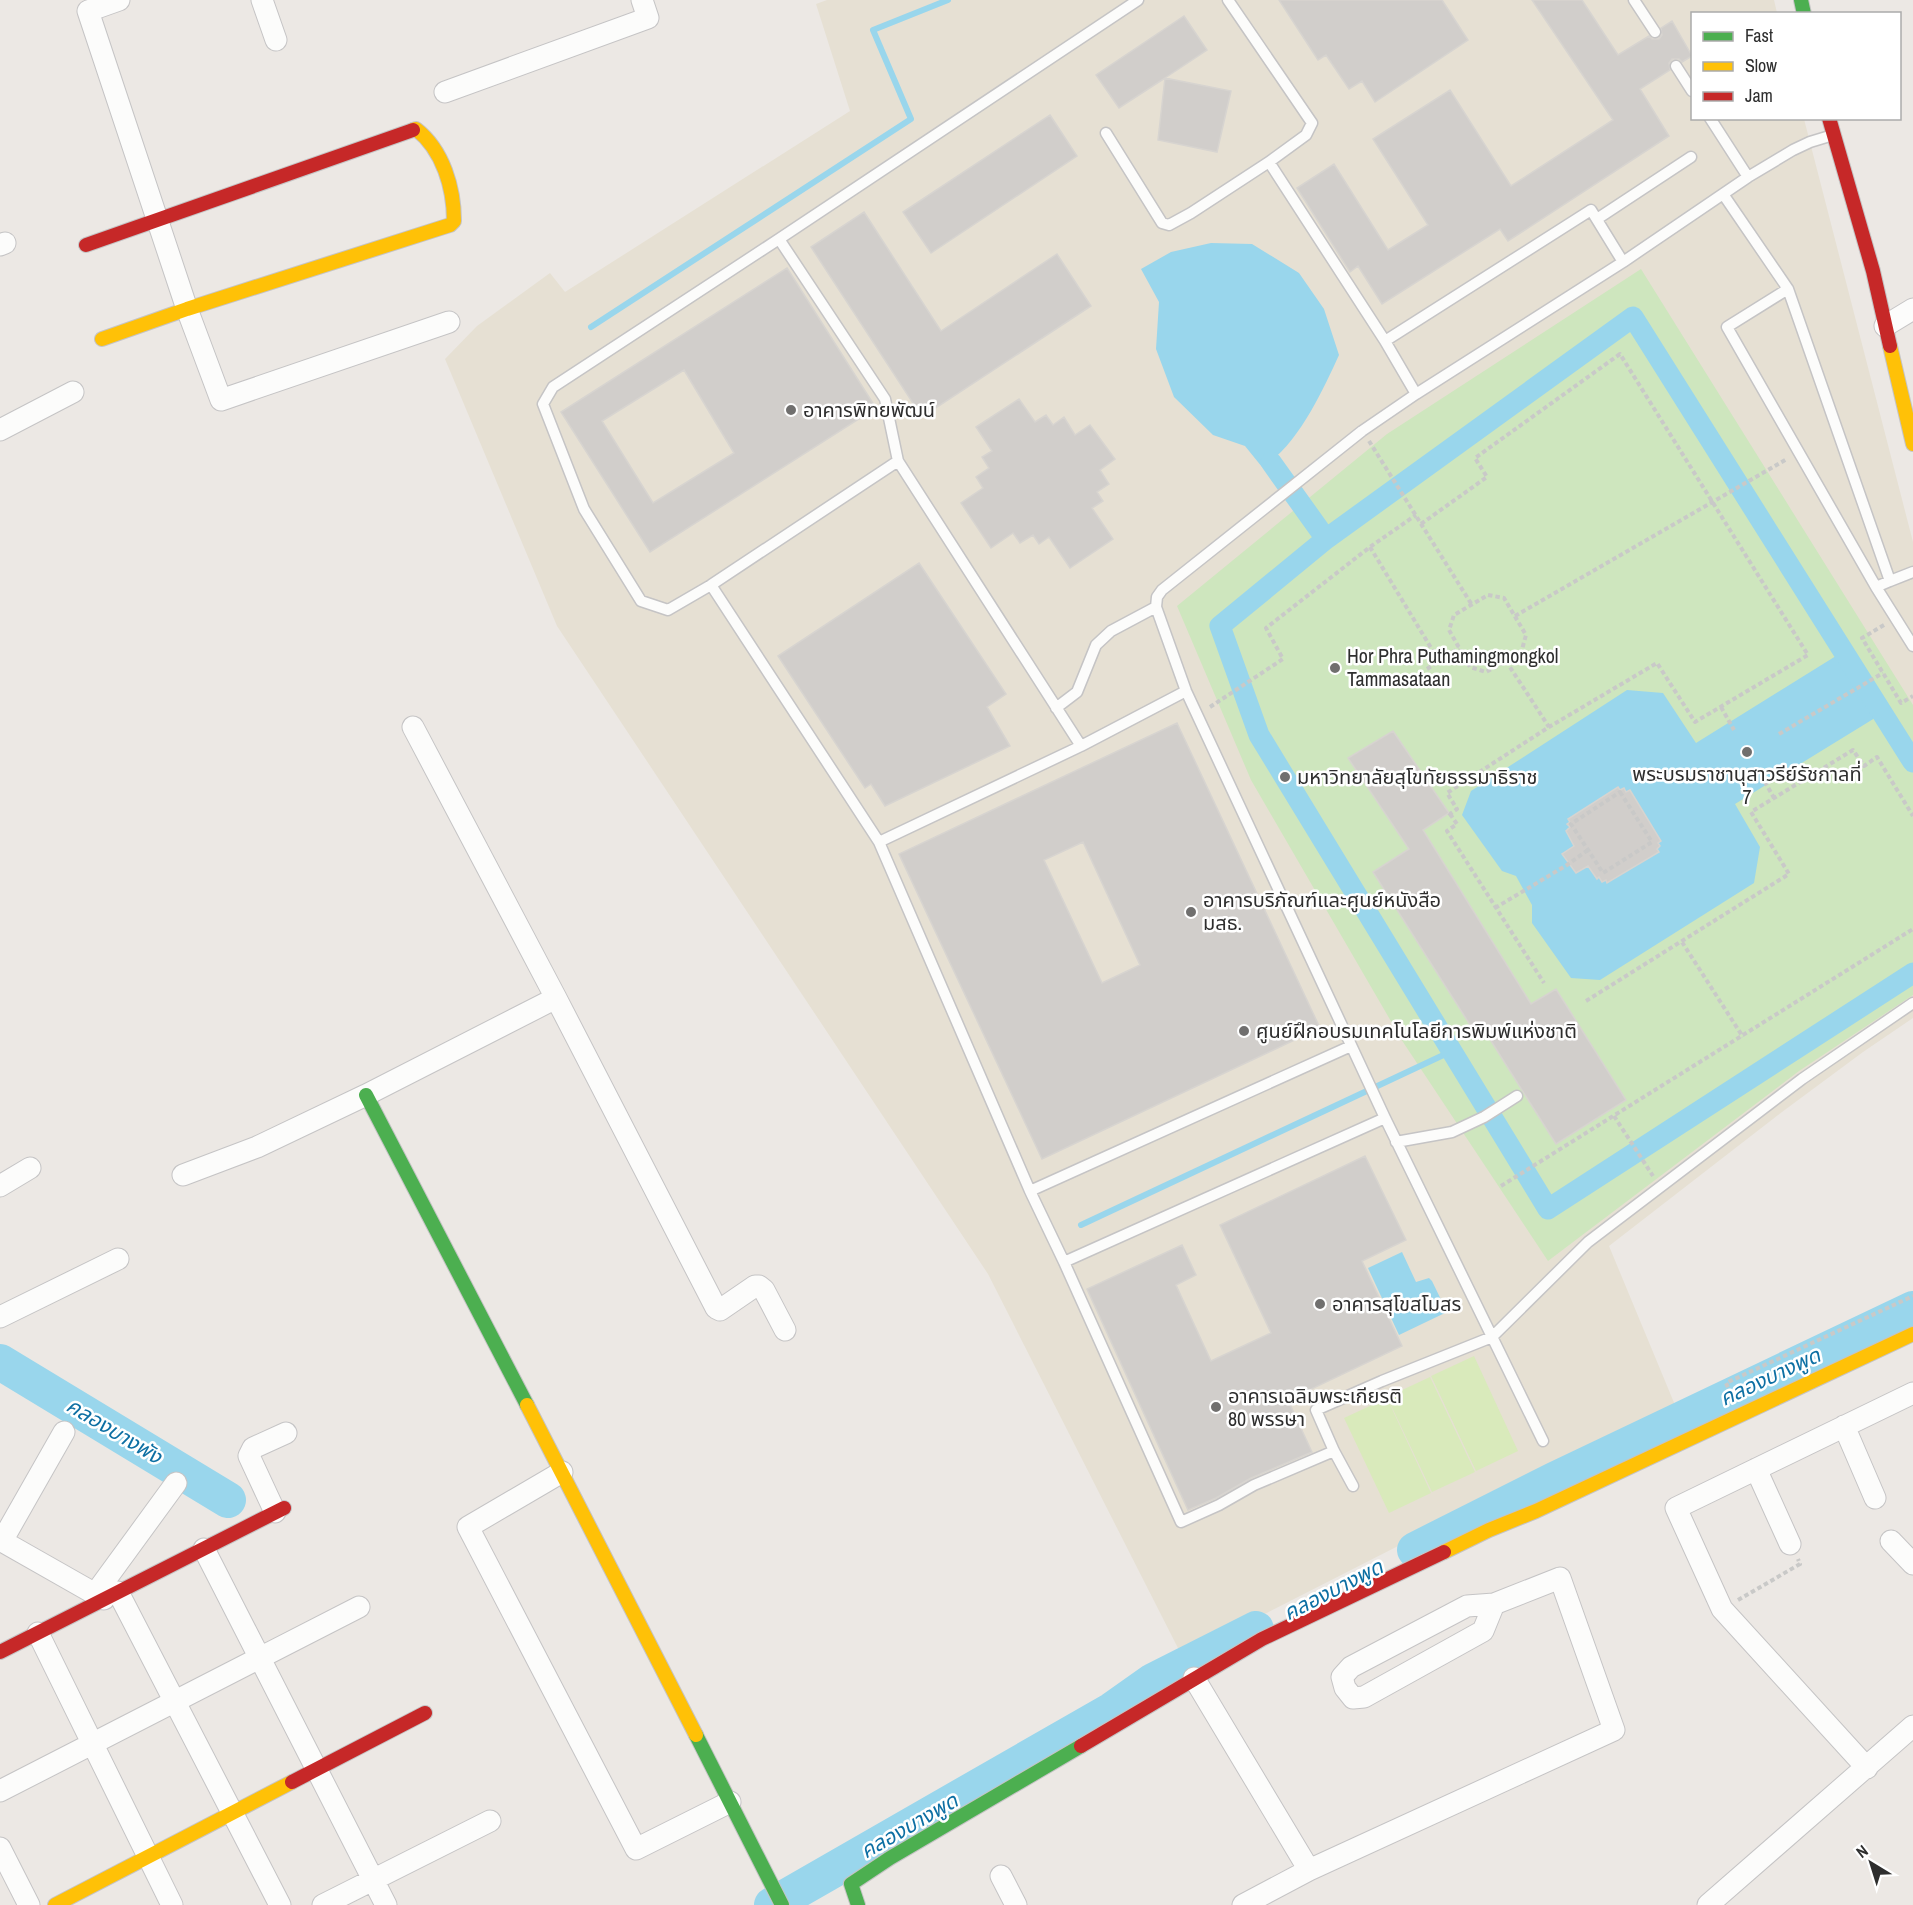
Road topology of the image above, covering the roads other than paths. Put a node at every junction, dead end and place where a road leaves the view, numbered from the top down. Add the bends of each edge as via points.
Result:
1 (119, 0) edge
2 (262, 0) edge
3 (642, 0) edge
4 (1138, 0) edge
5 (1228, 0) edge
6 (1634, 0) edge
7 (1655, 32) dead end
8 (276, 40) dead end
9 (1676, 66) dead end
10 (1691, 89) edge
11 (445, 92) dead end
12 (1711, 120) edge
13 (1829, 120) edge
14 (1106, 133) dead end
15 (1833, 135) junction
16 (1691, 157) dead end
17 (1269, 162) junction
18 (1748, 177) junction
19 (1723, 194) junction
20 (1597, 219) junction
21 (158, 220) junction
22 (779, 239) junction
23 (86, 245) dead end
24 (1623, 262) junction
25 (1788, 289) junction
26 (187, 309) junction
27 (1913, 309) edge
28 (449, 322) dead end
29 (1885, 326) junction
30 (102, 339) dead end
31 (1385, 341) junction
32 (73, 392) dead end
33 (1416, 394) junction
34 (1909, 410) edge
35 (0, 430) edge
36 (1913, 444) edge
37 (898, 461) junction
38 (1913, 572) edge
39 (1890, 581) junction
40 (711, 585) junction
41 (1876, 587) junction
42 (1156, 607) junction
43 (1913, 646) edge
44 (1186, 691) junction
45 (1056, 708) junction
46 (412, 727) dead end
47 (1081, 746) junction
48 (879, 843) junction
49 (556, 998) junction
50 (1913, 1003) edge
51 (1351, 1046) junction
52 (366, 1095) junction
53 (1517, 1096) dead end
54 (1385, 1118) junction
55 (1396, 1142) junction
56 (30, 1168) dead end
57 (183, 1175) dead end
58 (0, 1186) edge
59 (1030, 1191) junction
60 (118, 1259) dead end
61 (1064, 1262) junction
62 (0, 1317) edge
63 (785, 1330) dead end
64 (1913, 1334) edge
65 (1492, 1337) junction
66 (1913, 1393) edge
67 (1844, 1426) junction
68 (64, 1432) dead end
69 (286, 1433) dead end
70 (1543, 1441) dead end
71 (1334, 1451) junction
72 (1756, 1469) junction
73 (562, 1472) junction
74 (176, 1483) dead end
75 (1353, 1486) dead end
76 (1875, 1498) dead end
77 (280, 1510) joint
78 (1, 1541) edge
79 (1891, 1541) dead end
80 (1790, 1544) road end
81 (204, 1549) junction
82 (1913, 1564) edge
83 (106, 1595) junction
84 (1494, 1604) junction
85 (359, 1607) dead end
86 (38, 1633) junction
87 (0, 1652) edge
88 (260, 1658) junction
89 (1194, 1678) junction
90 (175, 1702) junction
91 (425, 1713) dead end
92 (1913, 1726) edge
93 (92, 1744) junction
94 (1867, 1768) junction
95 (317, 1769) junction
96 (0, 1791) edge
97 (730, 1802) junction
98 (233, 1813) junction
99 (490, 1821) dead end
100 (0, 1848) edge
101 (148, 1857) junction
102 (1309, 1870) junction
103 (1001, 1876) dead end
104 (373, 1880) junction
105 (29, 1905) edge
106 (54, 1905) edge
107 (172, 1905) edge
108 (280, 1905) edge
109 (323, 1905) edge
110 (387, 1905) edge
111 (782, 1905) edge
112 (858, 1905) edge
113 (1016, 1905) edge
114 (1243, 1905) edge
115 (1708, 1905) edge

1 - 21 street via 88,11
2 - 8 street
3 - 11 street via 648,18
4 - 22 lane
5 - 17 lane via 1312,123 1306,135
6 - 7 lane
9 - 10 lane
12 - 18 lane
13 - 15 street
14 - 17 lane via 1162,222 1169,225
15 - 18 lane via 1810,141
15 - 29 street
16 - 20 lane
17 - 31 lane
18 - 19 lane
19 - 24 lane
19 - 25 lane
20 - 24 lane
20 - 31 lane via 1591,210
21 - 23 street
21 - 26 street
21 - 26 street via 416,129 427,137 447,178 454,210 450,225
22 - 37 lane via 885,399
22 - 40 lane via 553,387 543,404 584,509 641,601 668,610
24 - 33 lane
25 - 39 lane
25 - 41 lane via 1727,327
26 - 28 street via 220,400
26 - 30 street
27 - 29 street
29 - 34 street
31 - 33 lane
32 - 35 street
33 - 42 lane via 1362,431 1162,590
34 - 36 street
37 - 40 lane
37 - 45 lane
38 - 39 lane
39 - 41 lane
40 - 48 lane
41 - 43 lane
42 - 44 lane
42 - 45 lane via 1111,631 1096,645 1077,692
44 - 47 lane
44 - 51 lane
45 - 47 lane
46 - 49 street
47 - 48 lane
48 - 59 lane
49 - 52 street
49 - 63 street via 716,1308 720,1310 759,1286
50 - 65 lane via 1802,1079 1588,1242
51 - 54 lane
51 - 59 lane
52 - 57 street via 257,1147
52 - 73 street
53 - 55 lane via 1452,1132
54 - 55 lane
54 - 61 lane
55 - 65 lane
56 - 58 street
59 - 61 lane
60 - 62 street
61 - 71 lane via 1181,1522
64 - 89 street via 1489,1530 1262,1639
65 - 70 lane
65 - 71 lane via 1316,1410
66 - 67 street
67 - 72 street
67 - 76 street
68 - 78 street
69 - 77 street via 253,1449 249,1456
71 - 75 lane
72 - 80 street
72 - 94 street via 1676,1508 1722,1609
73 - 97 street
73 - 97 street via 468,1527 636,1849
74 - 83 street
77 - 81 street
78 - 83 street
79 - 82 street
81 - 83 street
81 - 88 street
83 - 86 street
83 - 90 street
84 - 84 street via 1483,1631 1364,1697 1353,1698 1345,1688 1342,1677 1352,1667 1467,1606
84 - 102 street via 1560,1578 1614,1730
85 - 88 street
86 - 87 street
86 - 93 street
88 - 90 street
88 - 95 street
89 - 102 street
89 - 112 street via 851,1884
90 - 93 street
90 - 98 street
91 - 95 street
92 - 94 street
93 - 96 street
93 - 101 street
94 - 115 street
95 - 98 street
95 - 104 street
97 - 111 street
98 - 101 street
98 - 108 street
99 - 104 street
100 - 105 street
101 - 106 street
101 - 107 street
102 - 114 street
103 - 113 street
104 - 109 street
104 - 110 street

